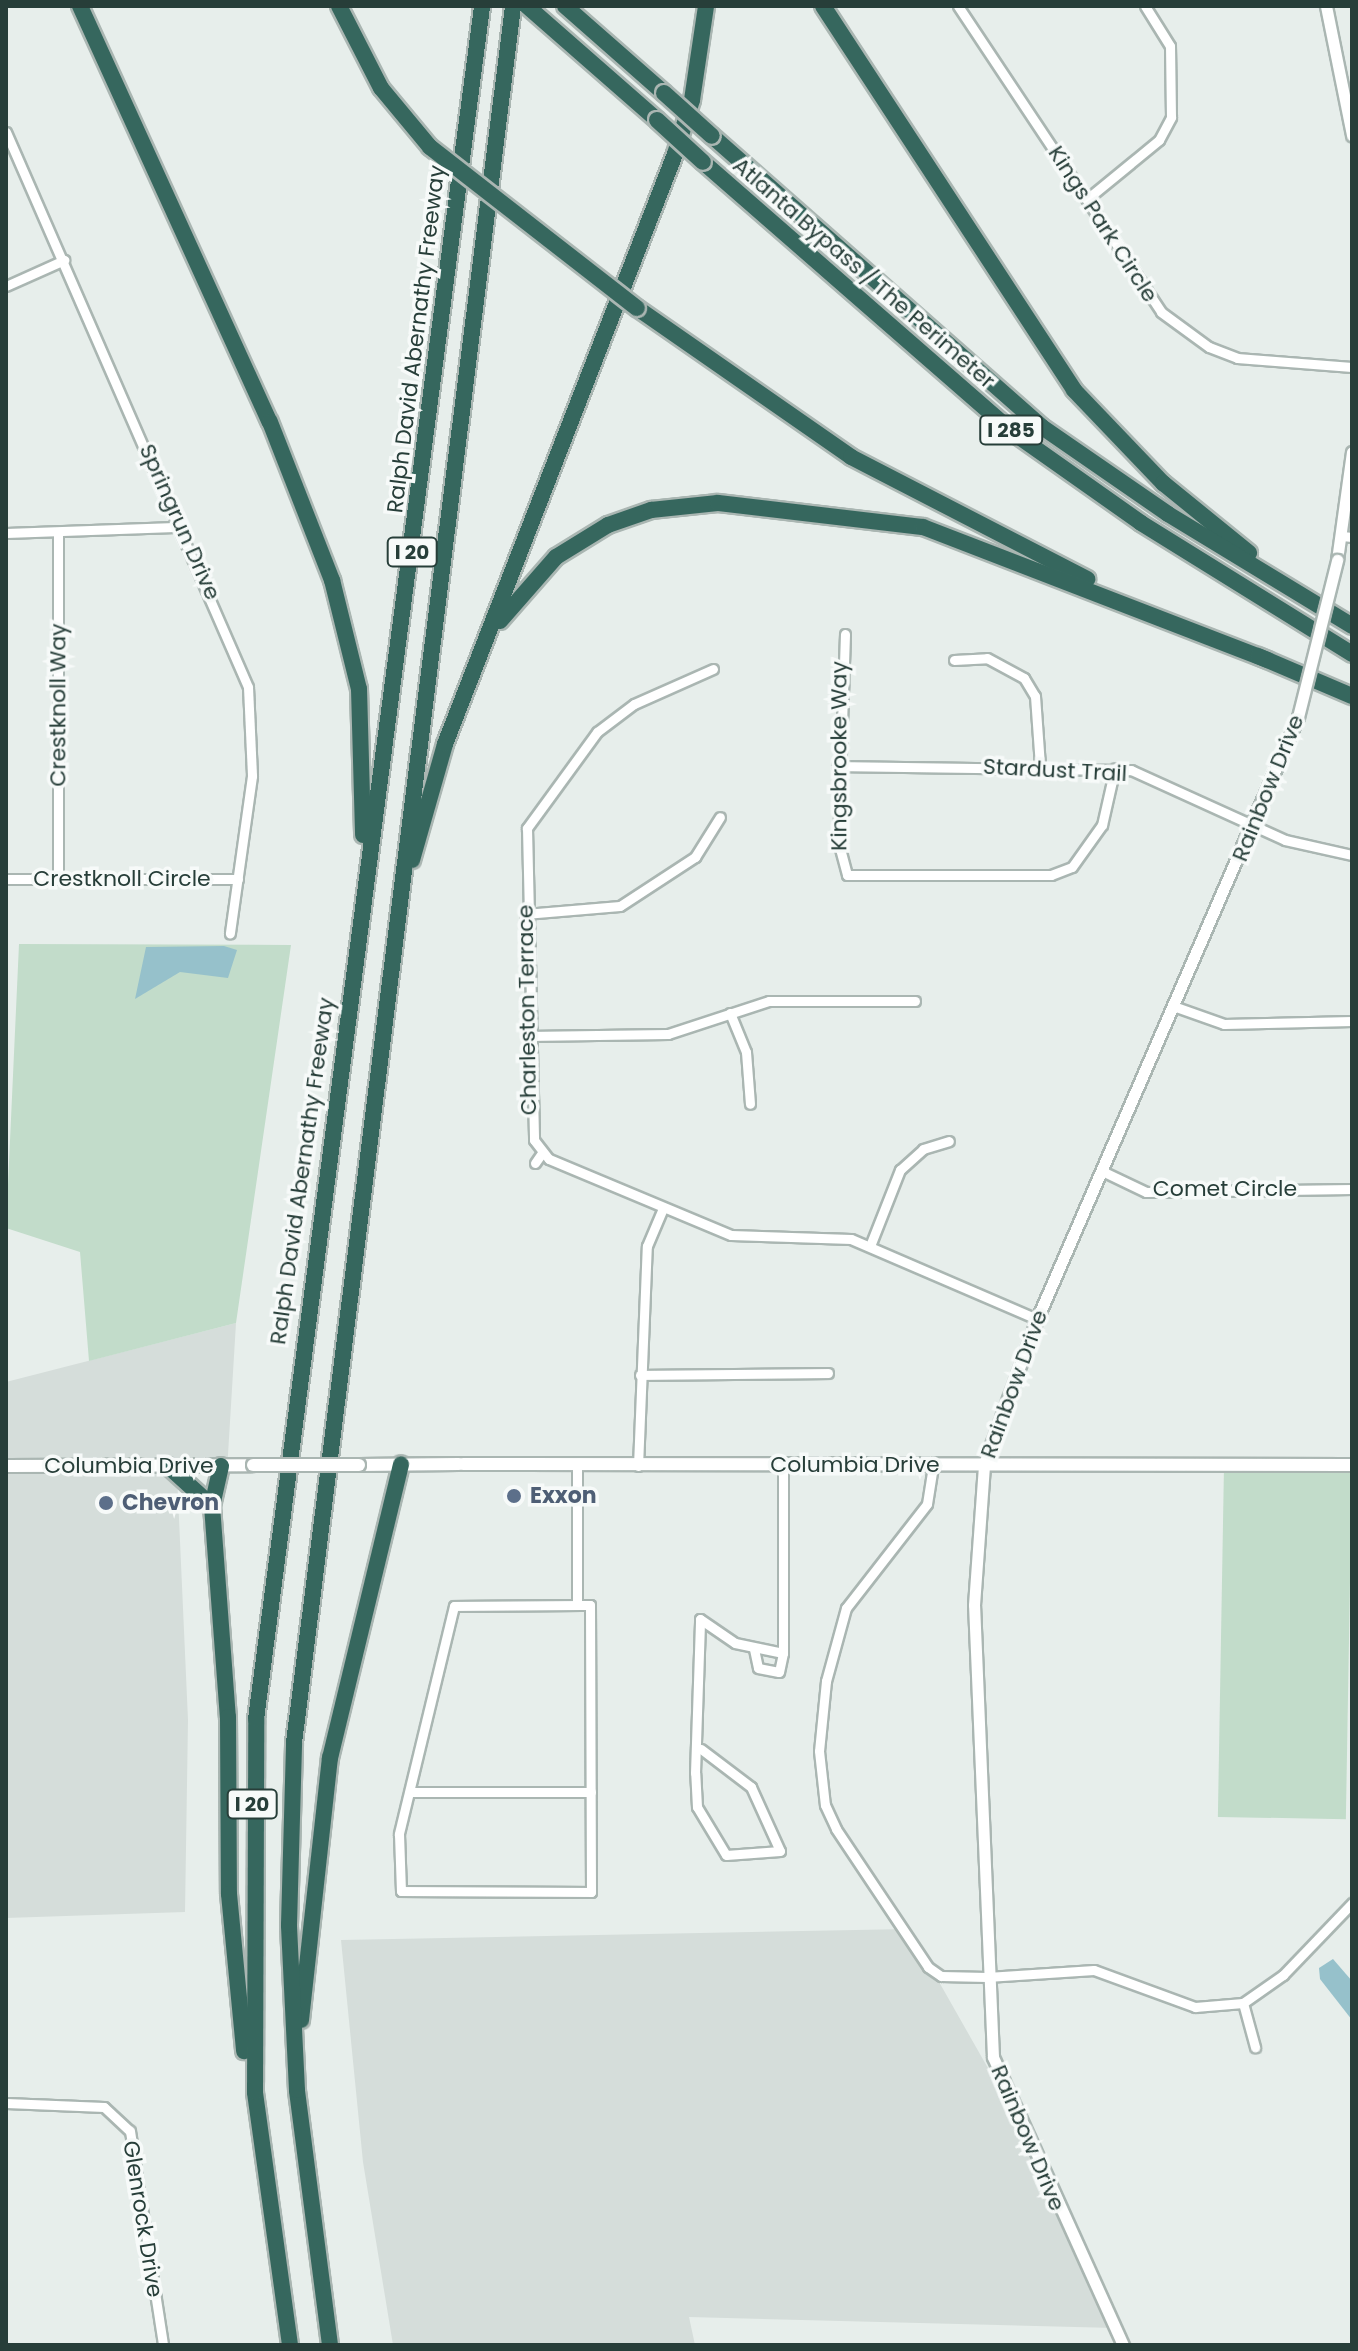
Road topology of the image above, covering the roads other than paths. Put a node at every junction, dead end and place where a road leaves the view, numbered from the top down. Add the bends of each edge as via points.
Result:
1 (80, 6) edge
2 (339, 6) edge
3 (482, 6) edge
4 (513, 6) edge
5 (565, 6) edge
6 (578, 6) edge
7 (706, 6) edge
8 (823, 6) edge
9 (958, 6) edge
10 (1145, 6) edge
11 (1326, 6) edge
12 (533, 11) edge
13 (1347, 90) edge
14 (664, 93) junction
15 (6, 132) edge
16 (1352, 135) edge
17 (1087, 199) junction
18 (64, 260) junction
19 (6, 286) edge
20 (1352, 367) edge
21 (1352, 452) edge
22 (182, 527) junction
23 (58, 532) junction
24 (6, 533) edge
25 (1347, 536) edge
26 (1287, 584) junction
27 (1352, 626) edge
28 (845, 634) dead end
29 (1352, 654) edge
30 (479, 657) junction
31 (954, 660) dead end
32 (1267, 660) junction
33 (713, 669) dead end
34 (1352, 696) edge
35 (837, 766) junction
36 (1040, 766) junction
37 (1115, 768) junction
38 (720, 817) dead end
39 (1252, 826) junction
40 (1352, 855) edge
41 (58, 878) junction
42 (6, 879) edge
43 (238, 879) junction
44 (362, 901) junction
45 (525, 914) junction
46 (230, 933) dead end
47 (915, 1001) dead end
48 (1176, 1007) junction
49 (730, 1013) junction
50 (1352, 1021) edge
51 (527, 1036) junction
52 (372, 1093) junction
53 (750, 1104) dead end
54 (949, 1141) dead end
55 (542, 1153) junction
56 (535, 1163) dead end
57 (1102, 1171) junction
58 (1352, 1189) edge
59 (662, 1210) junction
60 (870, 1246) junction
61 (1037, 1319) junction
62 (828, 1373) dead end
63 (640, 1375) junction
64 (401, 1464) junction
65 (984, 1464) junction
66 (577, 1465) junction
67 (1352, 1465) edge
68 (6, 1466) edge
69 (168, 1466) junction
70 (221, 1466) junction
71 (638, 1466) junction
72 (783, 1466) junction
73 (933, 1466) junction
74 (212, 1506) junction
75 (577, 1605) junction
76 (754, 1649) junction
77 (783, 1653) junction
78 (701, 1749) junction
79 (410, 1792) junction
80 (591, 1792) junction
81 (1352, 1903) edge
82 (987, 1977) junction
83 (1243, 2003) junction
84 (1255, 2047) dead end
85 (297, 2090) junction
86 (6, 2103) edge
87 (261, 2173) junction
88 (163, 2345) edge
89 (290, 2345) edge
90 (330, 2345) edge
91 (1123, 2345) edge

1 - 44 highway via 265,410 332,580 359,689
2 - 32 highway, bridge via 367,68 430,147 778,410 938,508
3 - 44 highway, Ralph David Abernathy Freeway / I 20
4 - 52 highway, I 20
5 - 14 highway, Atlanta Bypass / The Perimeter / I 285
6 - 14 highway
7 - 30 highway via 692,100 675,154
8 - 26 highway via 1074,390 1163,483
9 - 17 street, Kings Park Circle
10 - 17 street via 1170,46 1171,117 1159,140
11 - 13 street
12 - 29 highway, Atlanta Bypass / The Perimeter / I 285, bridge via 1015,434
13 - 16 street
14 - 26 highway, Atlanta Bypass / The Perimeter / I 285, bridge via 1042,427 1168,514
15 - 18 street, Springrun Drive
17 - 20 street, Kings Park Circle via 1152,301 1209,347 1237,358
18 - 19 street
18 - 22 street, Springrun Drive
21 - 25 street, Rainbow Drive
22 - 23 street
22 - 43 street, Springrun Drive via 248,687 252,776
23 - 24 street
23 - 41 street, Crestknoll Way
25 - 39 street, Rainbow Drive, bridge via 1298,717
26 - 27 highway, Atlanta Bypass / The Perimeter / I 285
28 - 35 street, Kingsbrooke Way
30 - 32 highway via 518,596 573,545 651,510 718,503 923,527
30 - 52 highway via 425,805
31 - 36 street via 987,658 1024,678 1035,696
32 - 34 highway
33 - 45 street, Charleston Terrace via 634,704 597,732 557,778 527,828
35 - 36 street, Stardust Trail
35 - 37 street, Kingsbrooke Way via 840,869 869,877 1051,875 1072,867 1102,825
36 - 37 street, Stardust Trail
37 - 39 street, Stardust Trail
38 - 45 street via 686,866 620,906
39 - 40 street, Stardust Trail via 1312,850
39 - 48 street, Rainbow Drive
41 - 42 street, Crestknoll Circle
41 - 43 street, Crestknoll Circle
43 - 46 street, Springrun Drive
44 - 87 highway, Ralph David Abernathy Freeway / I 20 via 256,1719 250,1905
45 - 51 street, Charleston Terrace
47 - 49 street via 769,1001
48 - 50 street via 1224,1024
48 - 57 street, Rainbow Drive
49 - 51 street via 668,1034
49 - 53 street via 746,1052
51 - 55 street, Charleston Terrace via 528,1120
52 - 85 highway, I 20 via 294,1743 289,1925
54 - 60 street via 923,1149 900,1170
55 - 56 street
55 - 59 street
57 - 58 street, Comet Circle via 1146,1192
57 - 61 street, Rainbow Drive
59 - 60 street via 731,1235 851,1239
59 - 63 street via 647,1246
60 - 61 street
61 - 65 street, Rainbow Drive
62 - 63 street
63 - 71 street
64 - 66 main road, Columbia Drive
64 - 70 main road, Columbia Drive, bridge
64 - 85 highway via 330,1758
65 - 67 main road, Columbia Drive
65 - 73 main road, Columbia Drive
65 - 82 street, Rainbow Drive via 974,1605
66 - 71 main road, Columbia Drive
66 - 75 street
68 - 69 main road, Columbia Drive
69 - 70 main road, Columbia Drive
69 - 74 highway
70 - 74 highway
71 - 72 main road, Columbia Drive
72 - 73 main road, Columbia Drive
72 - 77 street
73 - 82 street via 927,1504 882,1553 838,1631 824,1697 820,1779 836,1829 928,1967 941,1976
74 - 87 highway via 228,1717 234,1956
75 - 79 street via 454,1606
75 - 80 street via 590,1605
76 - 77 street
76 - 77 street via 758,1668 779,1672
76 - 78 street via 700,1619
78 - 78 street via 697,1807 726,1855 780,1851 751,1787
79 - 80 street
79 - 80 street via 396,1874 406,1893 591,1892
81 - 83 street via 1283,1975
82 - 83 street via 1094,1970 1195,2007
82 - 91 street, Rainbow Drive via 1001,2083
83 - 84 street
85 - 90 highway, I 20
86 - 88 street, Glenrock Drive via 104,2107 130,2131
87 - 89 highway, Ralph David Abernathy Freeway / I 20

